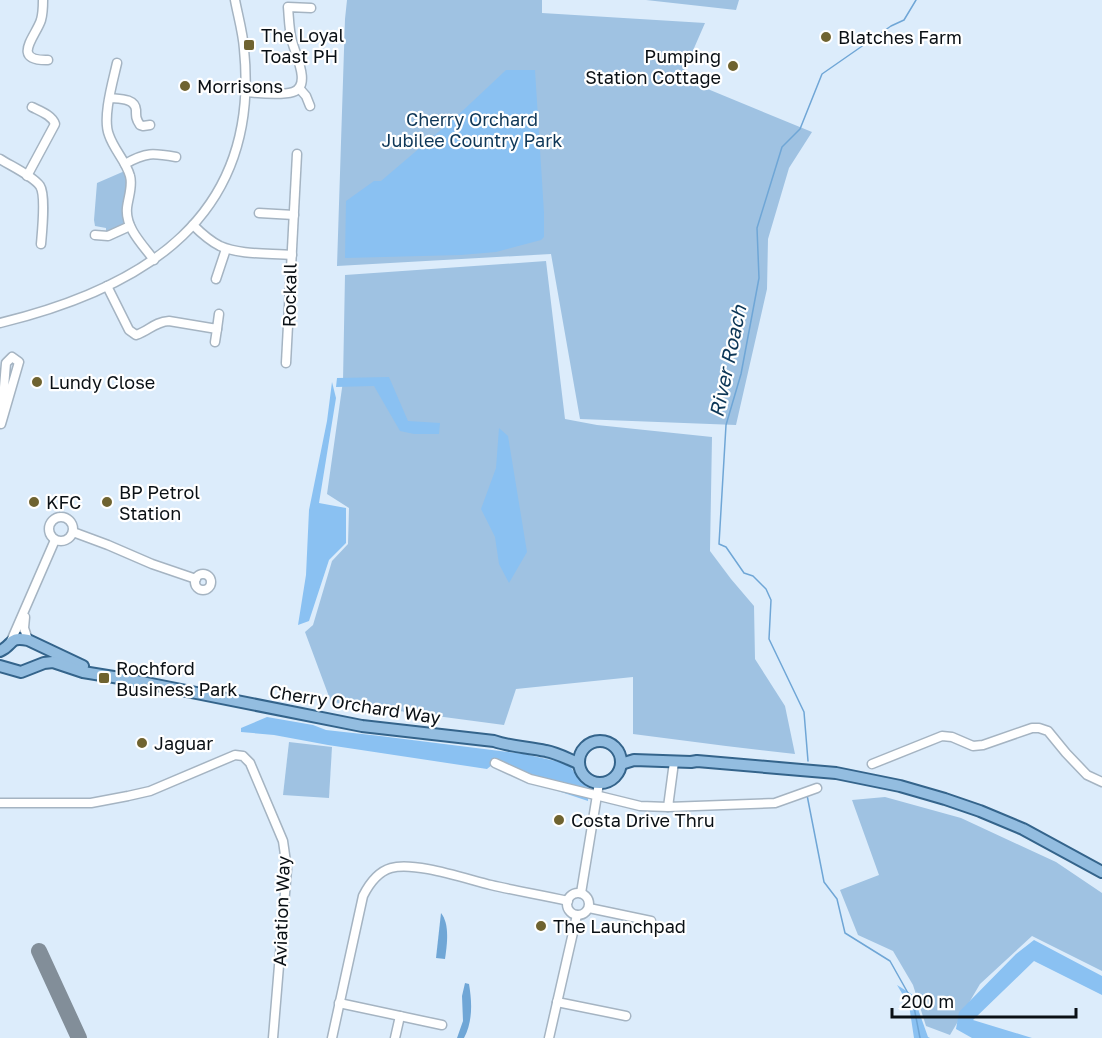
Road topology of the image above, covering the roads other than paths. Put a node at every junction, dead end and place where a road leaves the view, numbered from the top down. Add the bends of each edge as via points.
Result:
1 (43, 0) edge
2 (235, 0) edge
3 (311, 8) dead end
4 (48, 60) dead end
5 (117, 63) dead end
6 (299, 88) junction
7 (245, 92) junction
8 (110, 98) junction
9 (310, 106) dead end
10 (32, 107) dead end
11 (150, 125) dead end
12 (297, 154) dead end
13 (176, 157) dead end
14 (0, 159) edge
15 (125, 164) junction
16 (27, 176) junction
17 (259, 213) dead end
18 (294, 215) junction
19 (193, 225) junction
20 (130, 226) junction
21 (95, 235) dead end
22 (41, 244) dead end
23 (226, 249) junction
24 (292, 255) junction
25 (154, 260) junction
26 (216, 279) dead end
27 (107, 286) junction
28 (219, 314) dead end
29 (0, 322) edge
30 (217, 328) junction
31 (215, 342) dead end
32 (286, 363) dead end
33 (1, 424) edge
34 (73, 532) junction
35 (55, 540) junction
36 (196, 579) dead end
37 (26, 607) junction
38 (30, 641) junction
39 (5, 647) edge
40 (0, 666) edge
41 (30, 669) junction
42 (12, 670) junction
43 (126, 680) junction
44 (618, 750) junction
45 (579, 758) junction
46 (697, 761) junction
47 (674, 762) junction
48 (495, 763) dead end
49 (621, 764) junction
50 (872, 764) dead end
51 (1102, 782) edge
52 (599, 783) junction
53 (817, 788) dead end
54 (597, 796) junction
55 (0, 803) edge
56 (668, 807) junction
57 (1102, 872) edge
58 (581, 893) junction
59 (568, 901) junction
60 (589, 908) junction
61 (577, 915) junction
62 (651, 921) dead end
63 (557, 1002) junction
64 (339, 1003) junction
65 (400, 1016) junction
66 (626, 1016) dead end
67 (442, 1025) dead end
68 (273, 1038) edge
69 (332, 1038) edge
70 (395, 1038) edge
71 (549, 1038) edge

1 - 4 street via 41,21 27,48 29,55
2 - 7 street via 244,48
3 - 6 street via 288,7 291,40 302,78
5 - 8 street
6 - 7 street via 285,93
6 - 9 street
7 - 19 street via 229,171 219,192
8 - 11 street via 134,103 140,125
8 - 15 street via 108,135
10 - 16 street via 55,124
12 - 18 street
13 - 15 street via 142,155
14 - 16 street
15 - 20 street via 131,180 127,214
16 - 22 street via 42,192
17 - 18 street
18 - 24 street
19 - 23 street, Rockall
19 - 25 street
20 - 21 street via 108,236
20 - 25 street
23 - 24 street, Rockall
23 - 26 street
24 - 32 street, Rockall
25 - 27 street
27 - 29 street
27 - 30 street via 133,334 169,321
28 - 30 street
30 - 31 street
33 - 33 street via 19,362 12,357 6,363
34 - 35 street via 66,540
34 - 35 street via 69,519 55,518 48,530
34 - 36 street
35 - 37 street
37 - 38 street via 24,628
37 - 39 street
38 - 39 main road, Cherry Orchard Way via 20,638
38 - 41 main road via 38,655
38 - 43 main road, Cherry Orchard Way
39 - 42 main road via 6,665
40 - 42 main road, Cherry Orchard Way
41 - 42 main road, Cherry Orchard Way
41 - 43 main road, Cherry Orchard Way via 53,662
43 - 45 main road, Cherry Orchard Way via 362,726 494,741
44 - 45 main road via 607,742 593,741
44 - 46 main road
44 - 49 main road
45 - 52 main road via 583,776
46 - 47 main road
46 - 57 main road via 836,773 900,786 1002,820
47 - 49 main road via 634,760
47 - 56 street
48 - 54 street via 530,779
49 - 52 main road via 615,777
50 - 51 street via 942,736 973,746 1039,728 1048,731 1087,775
52 - 54 street
53 - 56 street via 775,803
54 - 56 street via 640,806
54 - 58 street
55 - 68 street, Aviation Way via 91,803 150,791 235,755 243,756 250,763 283,841 287,869
58 - 59 street
58 - 60 street via 589,900
59 - 61 street via 568,909
59 - 64 street via 417,867 390,868 368,884 363,896
60 - 61 street
60 - 62 street
61 - 63 street
63 - 66 street
63 - 71 street
64 - 65 street
64 - 69 street
65 - 67 street
65 - 70 street

